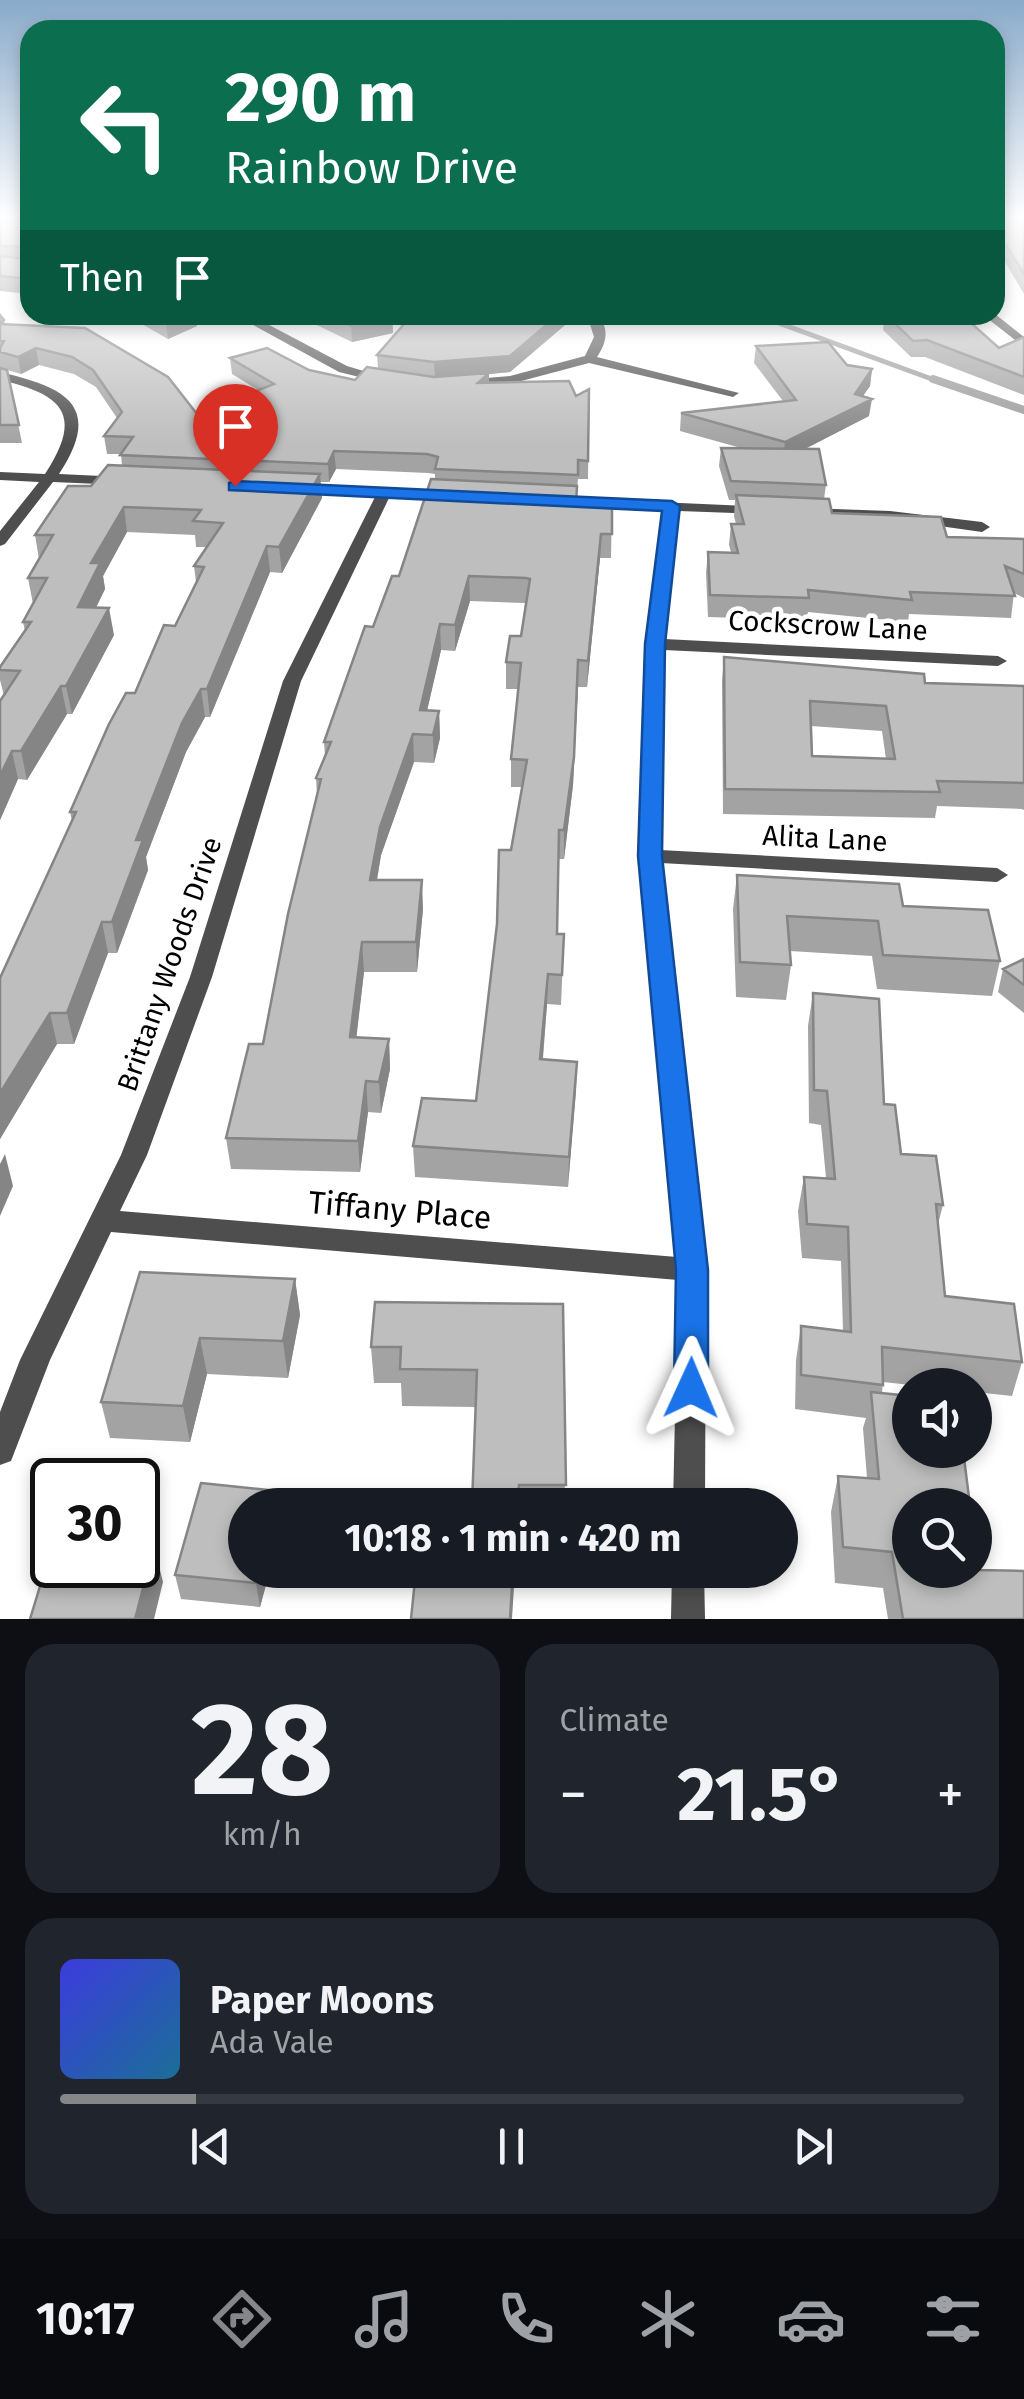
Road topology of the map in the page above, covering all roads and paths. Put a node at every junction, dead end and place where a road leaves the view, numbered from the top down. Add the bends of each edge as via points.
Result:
1 (260, 325) edge
2 (598, 325) edge
3 (1002, 325) edge
4 (1024, 343) edge
5 (589, 359) junction
6 (0, 376) edge
7 (408, 384) edge
8 (455, 385) edge
9 (732, 393) dead end
10 (0, 476) edge
11 (49, 478) junction
12 (148, 482) edge
13 (286, 488) edge
14 (384, 493) junction
15 (480, 497) edge
16 (537, 500) edge
17 (672, 506) junction
18 (771, 510) edge
19 (791, 511) edge
20 (982, 527) dead end
21 (0, 541) edge
22 (655, 644) junction
23 (998, 661) dead end
24 (650, 856) junction
25 (996, 875) dead end
26 (101, 1220) junction
27 (692, 1270) junction
28 (0, 1451) edge
29 (689, 1488) edge
30 (688, 1588) edge
31 (688, 1619) edge

1 - 7 street via 343,368
2 - 5 street via 599,344
3 - 4 street
5 - 8 street via 510,380
5 - 9 street
6 - 11 street via 38,385 68,408 74,426 68,451
10 - 11 street
11 - 12 street
11 - 21 street
13 - 14 street
14 - 15 street
14 - 26 street, Brittany Woods Drive via 292,681 201,977 134,1155
16 - 17 street
17 - 18 street
17 - 22 street
19 - 20 street
22 - 23 street, Cockscrow Lane
22 - 24 street
24 - 25 street, Alita Lane
24 - 27 street
26 - 27 street, Tiffany Place
26 - 28 street, Brittany Woods Drive
27 - 29 street
30 - 31 street

